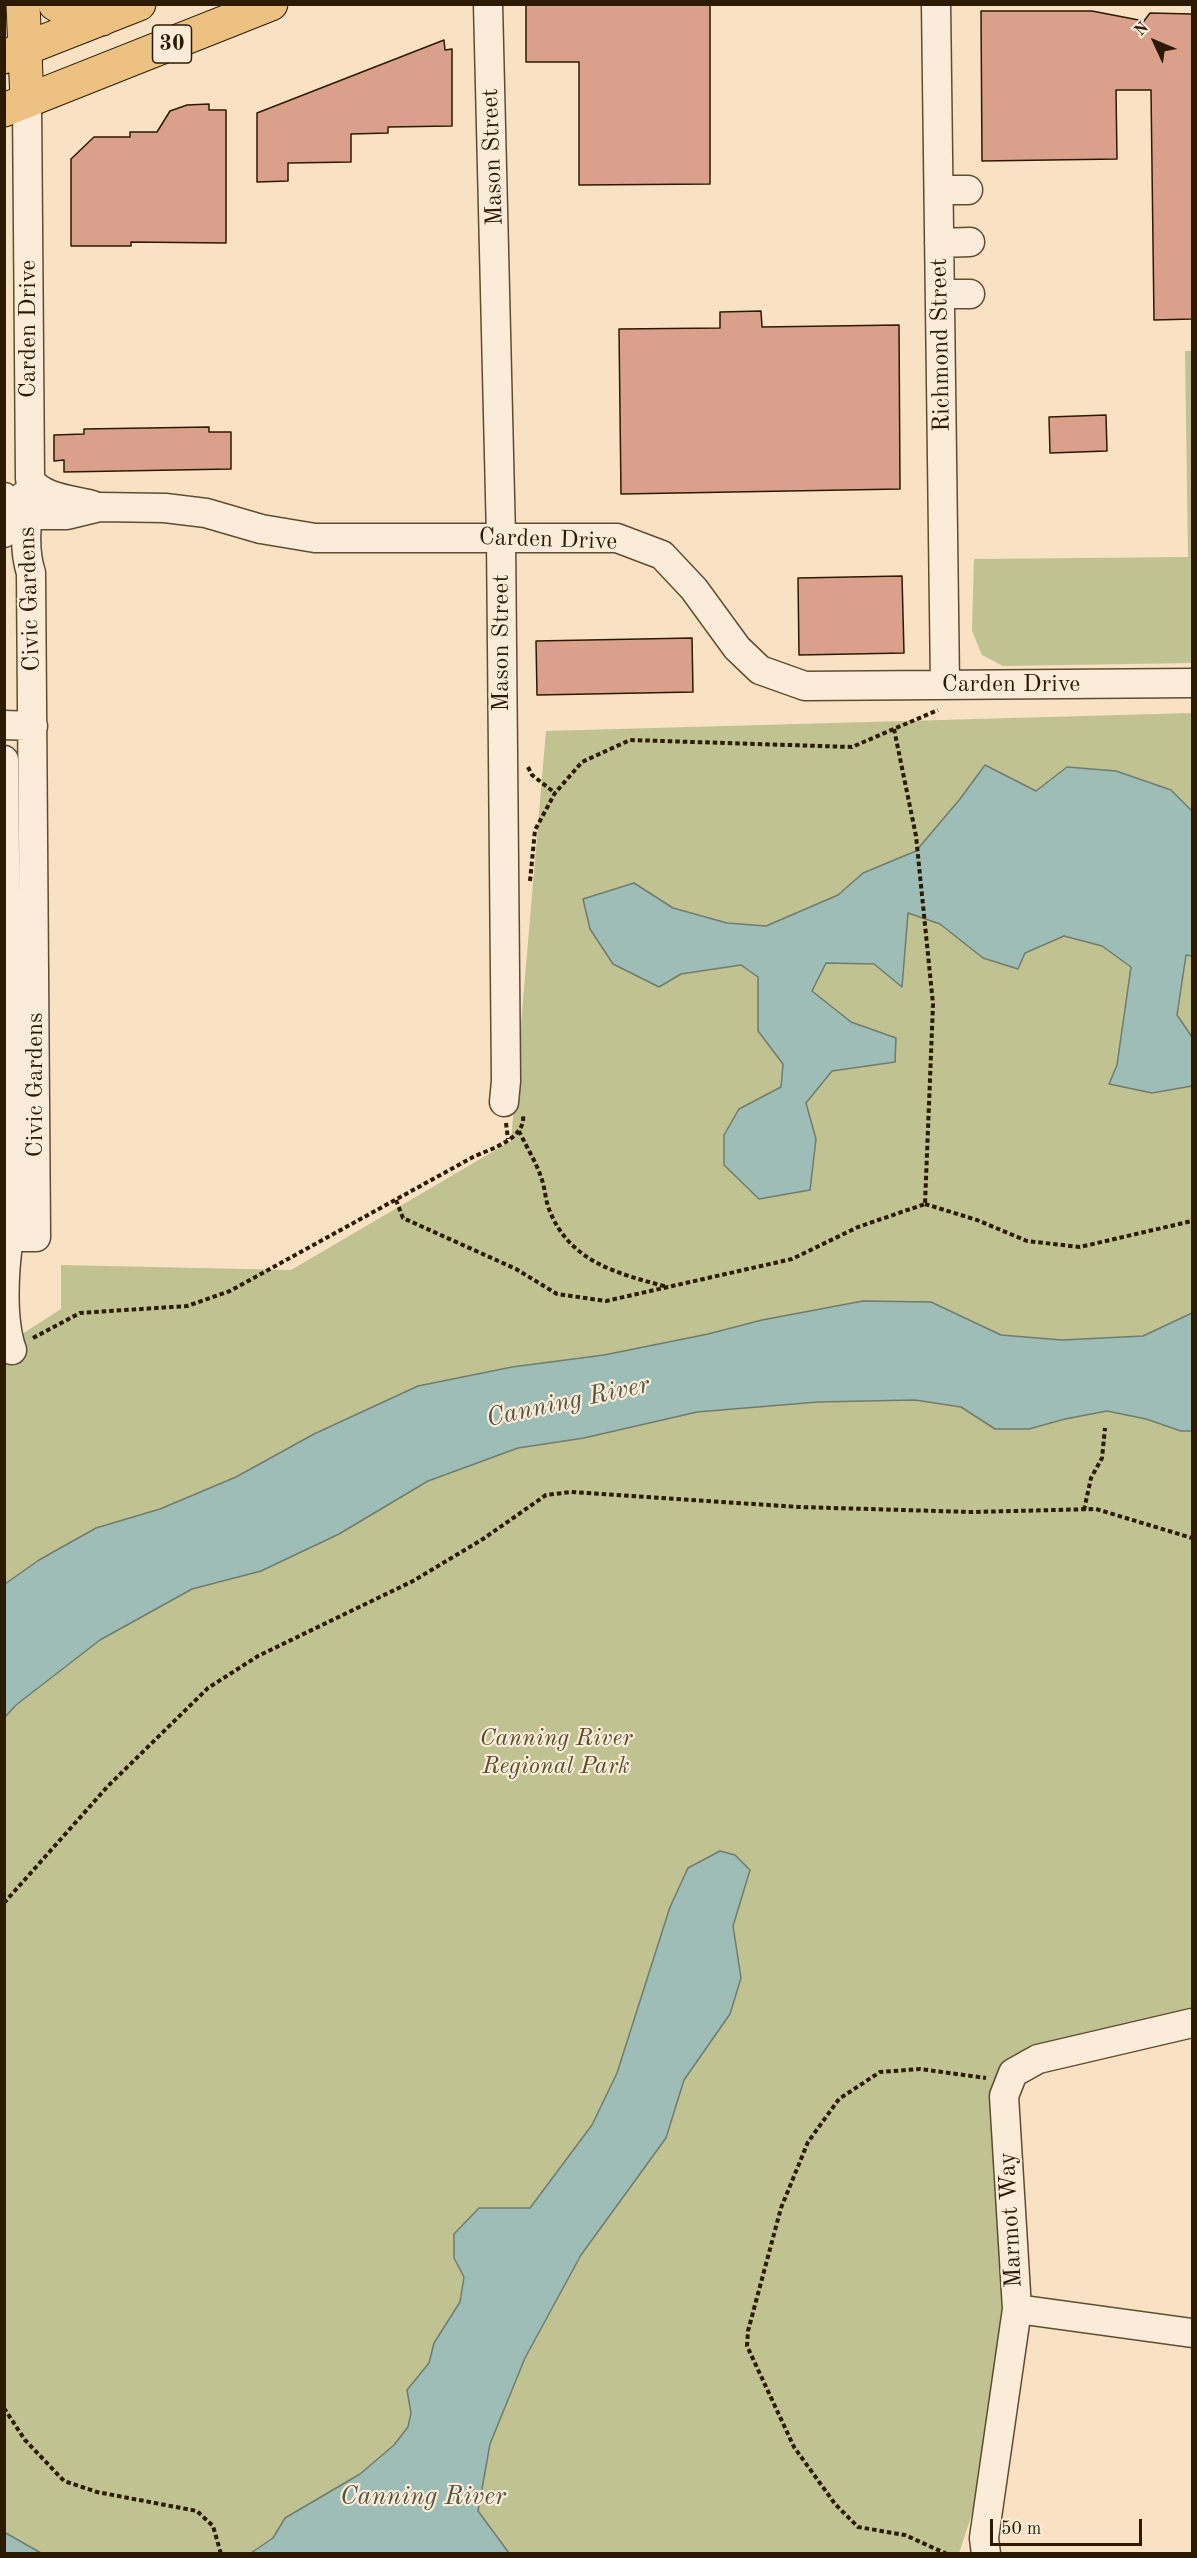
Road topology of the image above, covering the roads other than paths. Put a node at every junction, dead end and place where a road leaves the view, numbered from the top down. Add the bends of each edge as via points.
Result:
1 (23, 4) edge
2 (55, 4) edge
3 (139, 4) edge
4 (271, 4) edge
5 (488, 4) edge
6 (936, 4) edge
7 (102, 19) junction
8 (15, 53) edge
9 (16, 106) edge
10 (939, 189) junction
11 (968, 190) dead end
12 (970, 242) dead end
13 (939, 243) junction
14 (940, 294) junction
15 (970, 294) dead end
16 (17, 313) edge
17 (34, 487) junction
18 (100, 507) junction
19 (12, 513) edge
20 (501, 537) junction
21 (1192, 683) edge
22 (945, 685) junction
23 (4, 725) edge
24 (33, 726) junction
25 (4, 760) edge
26 (44, 961) junction
27 (5, 962) edge
28 (504, 1102) dead end
29 (9, 1237) junction
30 (12, 1350) dead end
31 (1192, 2024) edge
32 (1017, 2310) junction
33 (1192, 2333) edge
34 (986, 2553) edge

1 - 8 main road
2 - 7 main road via 77,17
3 - 7 main road, 30
4 - 9 main road, 30
5 - 20 street, Mason Street
6 - 10 street, Richmond Street
7 - 8 main road, 30
8 - 9 main road
9 - 16 street, Carden Drive
10 - 11 street
10 - 13 street, Richmond Street
12 - 13 street
13 - 14 street, Richmond Street
14 - 15 street
14 - 22 street, Richmond Street
16 - 17 street, Carden Drive via 29,470
17 - 18 street, Carden Drive
17 - 19 street, Civic Gardens
18 - 19 street, Carden Drive via 67,514
18 - 20 street, Carden Drive via 165,507 315,538
19 - 24 street, Civic Gardens via 31,573
20 - 22 street, Carden Drive via 617,538 662,555 694,590 736,648 760,670 805,686
20 - 28 street, Mason Street
21 - 22 street, Carden Drive
23 - 24 street
24 - 26 street, Civic Gardens
25 - 27 street, Civic Gardens
26 - 27 street
26 - 29 street, Civic Gardens via 36,1237
27 - 29 street, Civic Gardens
29 - 30 street via 5,1266
31 - 32 street, Marmot Way via 1038,2059 1013,2073 1004,2096
32 - 33 street
32 - 34 street, Marmot Way via 984,2538

